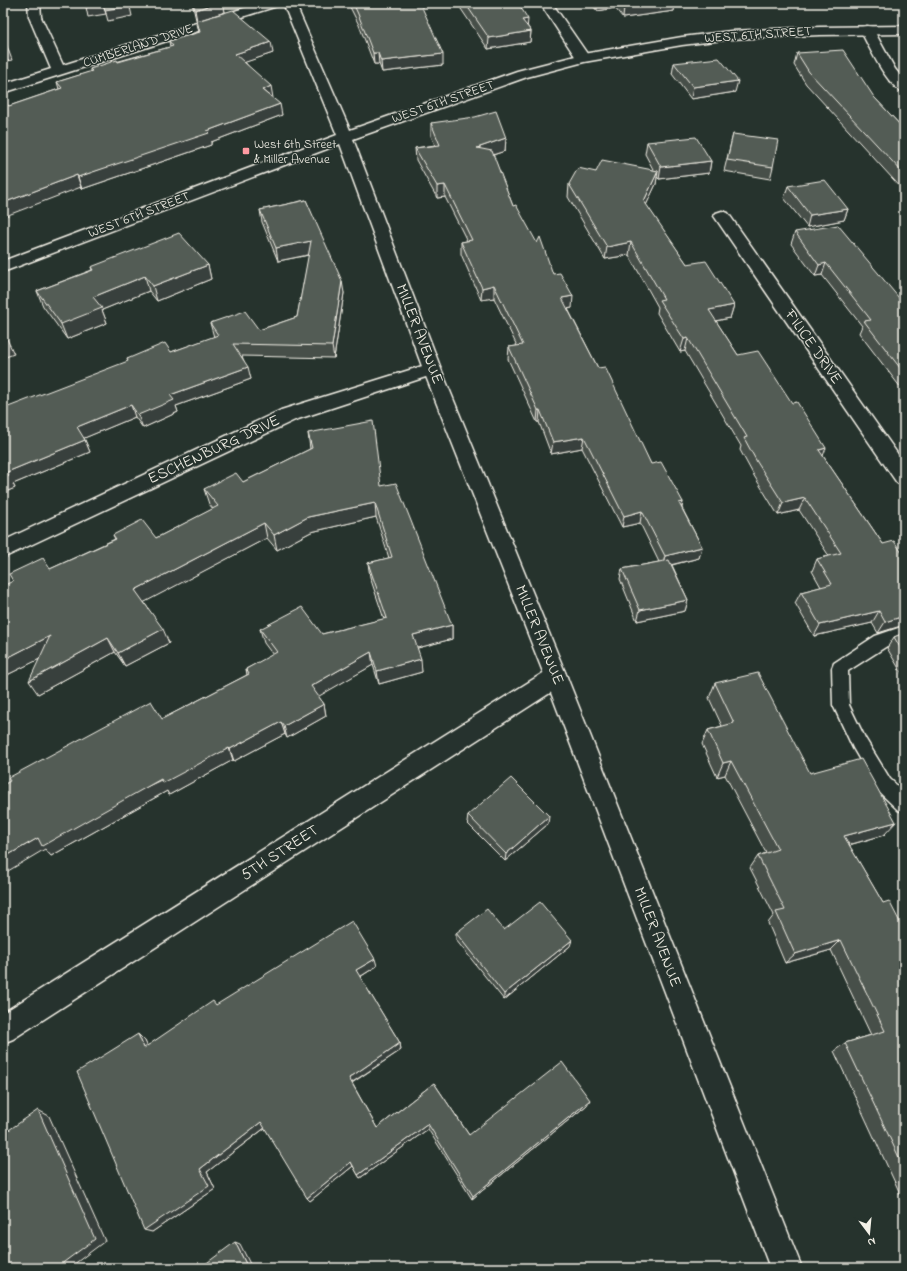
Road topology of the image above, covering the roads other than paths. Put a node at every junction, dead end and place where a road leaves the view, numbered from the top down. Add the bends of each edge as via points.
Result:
1 (34, 3) edge
2 (273, 3) edge
3 (289, 3) edge
4 (546, 3) edge
5 (867, 30) junction
6 (904, 30) edge
7 (583, 58) junction
8 (59, 71) junction
9 (904, 88) edge
10 (3, 89) edge
11 (345, 137) junction
12 (722, 216) dead end
13 (3, 267) edge
14 (432, 370) junction
15 (904, 478) edge
16 (3, 550) edge
17 (904, 633) edge
18 (556, 677) junction
19 (904, 804) edge
20 (3, 1029) edge
21 (786, 1268) edge

1 - 8 street via 35,17
2 - 8 street, CUMBERLAND DRIVE
3 - 11 street, MILLER AVENUE
4 - 7 street
5 - 6 street, WEST 6TH STREET
5 - 7 street, WEST 6TH STREET via 731,35
5 - 9 street via 889,71
7 - 11 street, WEST 6TH STREET via 522,74
8 - 10 street, CUMBERLAND DRIVE
11 - 13 street, WEST 6TH STREET
11 - 14 street, MILLER AVENUE
12 - 15 street, FILICE DRIVE
14 - 16 street, ESCHENBURG DRIVE via 288,415
14 - 18 street, MILLER AVENUE
17 - 19 lane via 881,640 840,668 840,705 859,744 884,785
18 - 20 street, 5TH STREET
18 - 21 street, MILLER AVENUE

